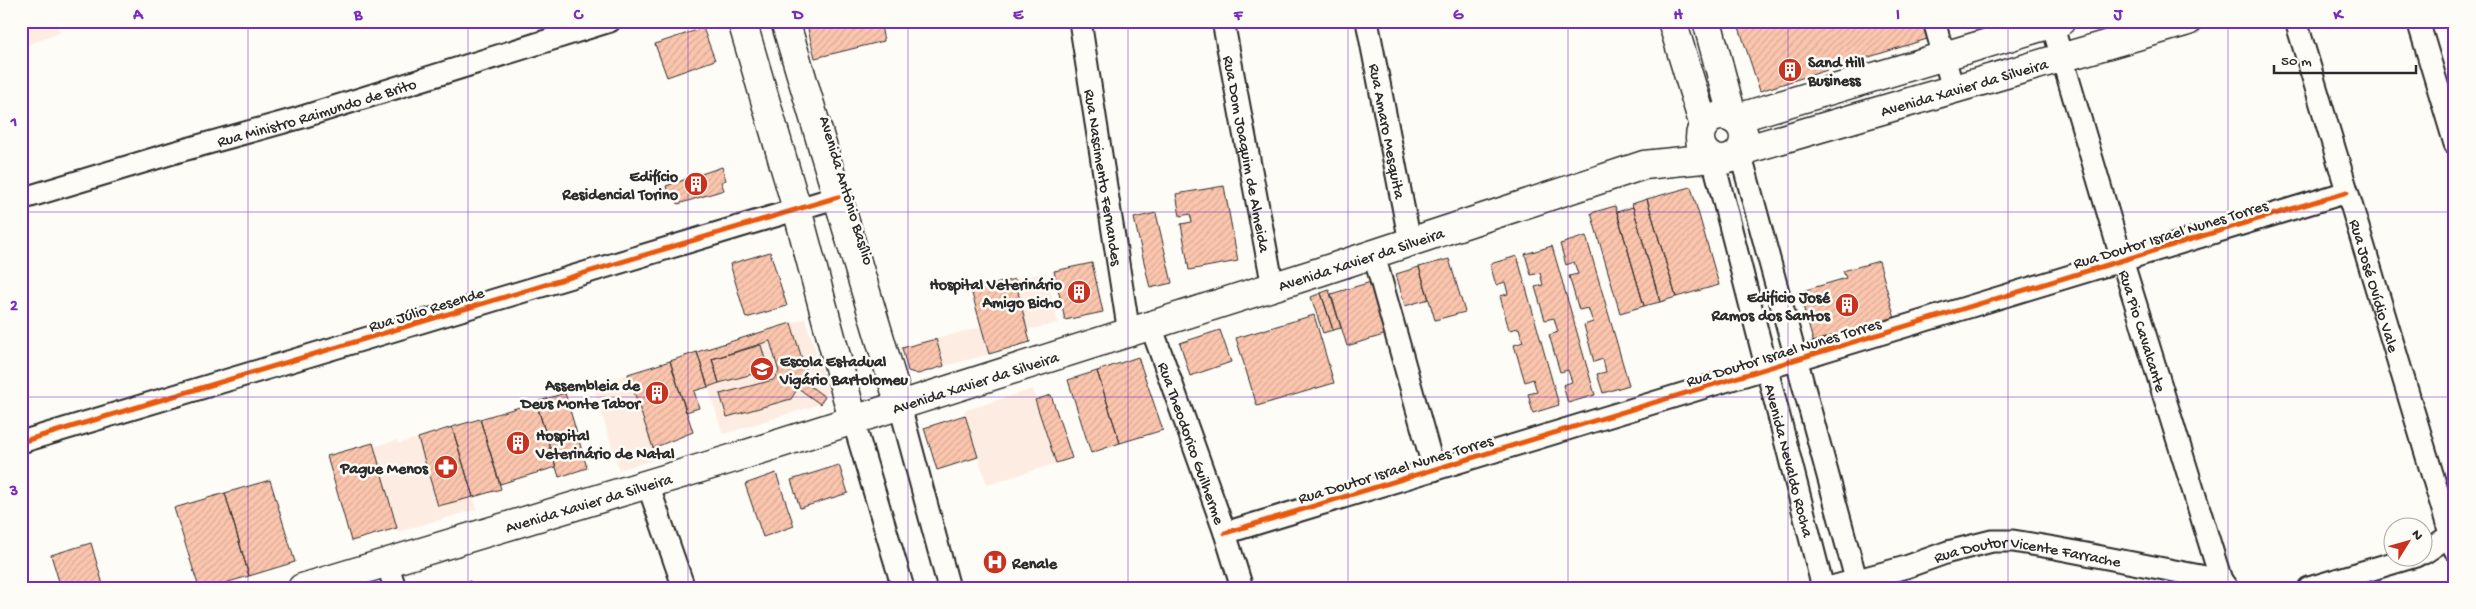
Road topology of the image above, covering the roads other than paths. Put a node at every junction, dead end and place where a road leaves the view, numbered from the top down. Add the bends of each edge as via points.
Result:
1 (610, 21) edge
2 (742, 21) edge
3 (784, 21) edge
4 (1080, 21) edge
5 (1223, 21) edge
6 (1367, 21) edge
7 (1672, 21) edge
8 (1707, 21) edge
9 (1934, 21) edge
10 (2188, 21) edge
11 (2296, 21) edge
12 (2418, 21) edge
13 (2056, 23) edge
14 (2158, 25) edge
15 (1944, 56) junction
16 (2062, 58) junction
17 (1953, 89) junction
18 (1734, 119) junction
19 (1703, 127) junction
20 (2455, 144) edge
21 (1741, 151) junction
22 (1713, 158) junction
23 (1644, 165) junction
24 (2347, 192) junction
25 (838, 197) junction
26 (21, 199) edge
27 (797, 209) junction
28 (1410, 242) junction
29 (1374, 255) junction
30 (2122, 260) junction
31 (1273, 287) junction
32 (1140, 329) junction
33 (1797, 359) junction
34 (1766, 368) junction
35 (900, 406) junction
36 (853, 420) junction
37 (21, 442) edge
38 (1434, 470) junction
39 (648, 485) junction
40 (1225, 533) junction
41 (2453, 539) edge
42 (2434, 547) edge
43 (2384, 566) edge
44 (391, 576) edge
45 (1856, 579) junction
46 (2224, 584) edge
47 (302, 588) edge
48 (684, 588) edge
49 (903, 588) edge
50 (949, 588) edge
51 (1242, 588) edge
52 (1823, 588) edge
53 (1828, 588) edge
54 (2309, 588) edge

1 - 26 street, Rua Ministro Raimundo de Brito via 308,115
2 - 27 main road
3 - 25 main road, Avenida Antônio Basílio
4 - 32 street, Rua Nascimento Fernandes
5 - 31 street, Rua Dom Joaquim de Almeida
6 - 28 street, Rua Amaro Mesquita
7 - 19 main road
8 - 18 main road
9 - 15 street
10 - 14 main road, Avenida Xavier da Silveira
11 - 24 street, Rua José Ovídio Vale
12 - 20 street
13 - 15 main road, Avenida Xavier da Silveira
13 - 16 street, Rua Pio Cavalcante
14 - 16 main road, Avenida Xavier da Silveira
15 - 17 street
15 - 18 main road, Avenida Xavier da Silveira
16 - 17 main road, Avenida Xavier da Silveira
16 - 30 street, Rua Pio Cavalcante
17 - 21 main road, Avenida Xavier da Silveira
18 - 19 main road via 1717,117
18 - 21 main road via 1744,134
19 - 22 main road via 1700,133 1702,148
19 - 23 main road, Avenida Xavier da Silveira
21 - 22 main road via 1725,161
21 - 33 street, Avenida Nevaldo Rocha
22 - 23 main road, Avenida Xavier da Silveira
22 - 34 street, Avenida Nevaldo Rocha
23 - 28 main road, Avenida Xavier da Silveira
24 - 30 street, Rua Doutor Israel Nunes Torres
24 - 41 street, Rua José Ovídio Vale
25 - 27 street, Rua Júlio Resende
25 - 35 main road, Avenida Antônio Basílio
27 - 36 main road
27 - 37 street, Rua Júlio Resende
28 - 29 main road, Avenida Xavier da Silveira
29 - 31 main road, Avenida Xavier da Silveira
29 - 38 street
30 - 33 street, Rua Doutor Israel Nunes Torres
30 - 46 street, Rua Pio Cavalcante
31 - 32 main road, Avenida Xavier da Silveira
32 - 35 main road, Avenida Xavier da Silveira
32 - 40 street, Rua Theodorico Guilherme
33 - 34 street, Rua Doutor Israel Nunes Torres
33 - 45 street, Avenida Nevaldo Rocha
34 - 38 street, Rua Doutor Israel Nunes Torres
34 - 52 street, Avenida Nevaldo Rocha
35 - 36 main road, Avenida Xavier da Silveira
35 - 50 street, Avenida Antônio Basílio
36 - 39 main road, Avenida Xavier da Silveira
36 - 49 street
38 - 40 street, Rua Doutor Israel Nunes Torres
39 - 44 main road, Avenida Xavier da Silveira
39 - 48 street
40 - 51 street, Rua Theodorico Guilherme
41 - 42 street
43 - 54 street
44 - 47 main road, Avenida Xavier da Silveira
45 - 46 street, Rua Doutor Vicente Farrache via 1992,541 2013,541
45 - 53 street, Rua Doutor Vicente Farrache

